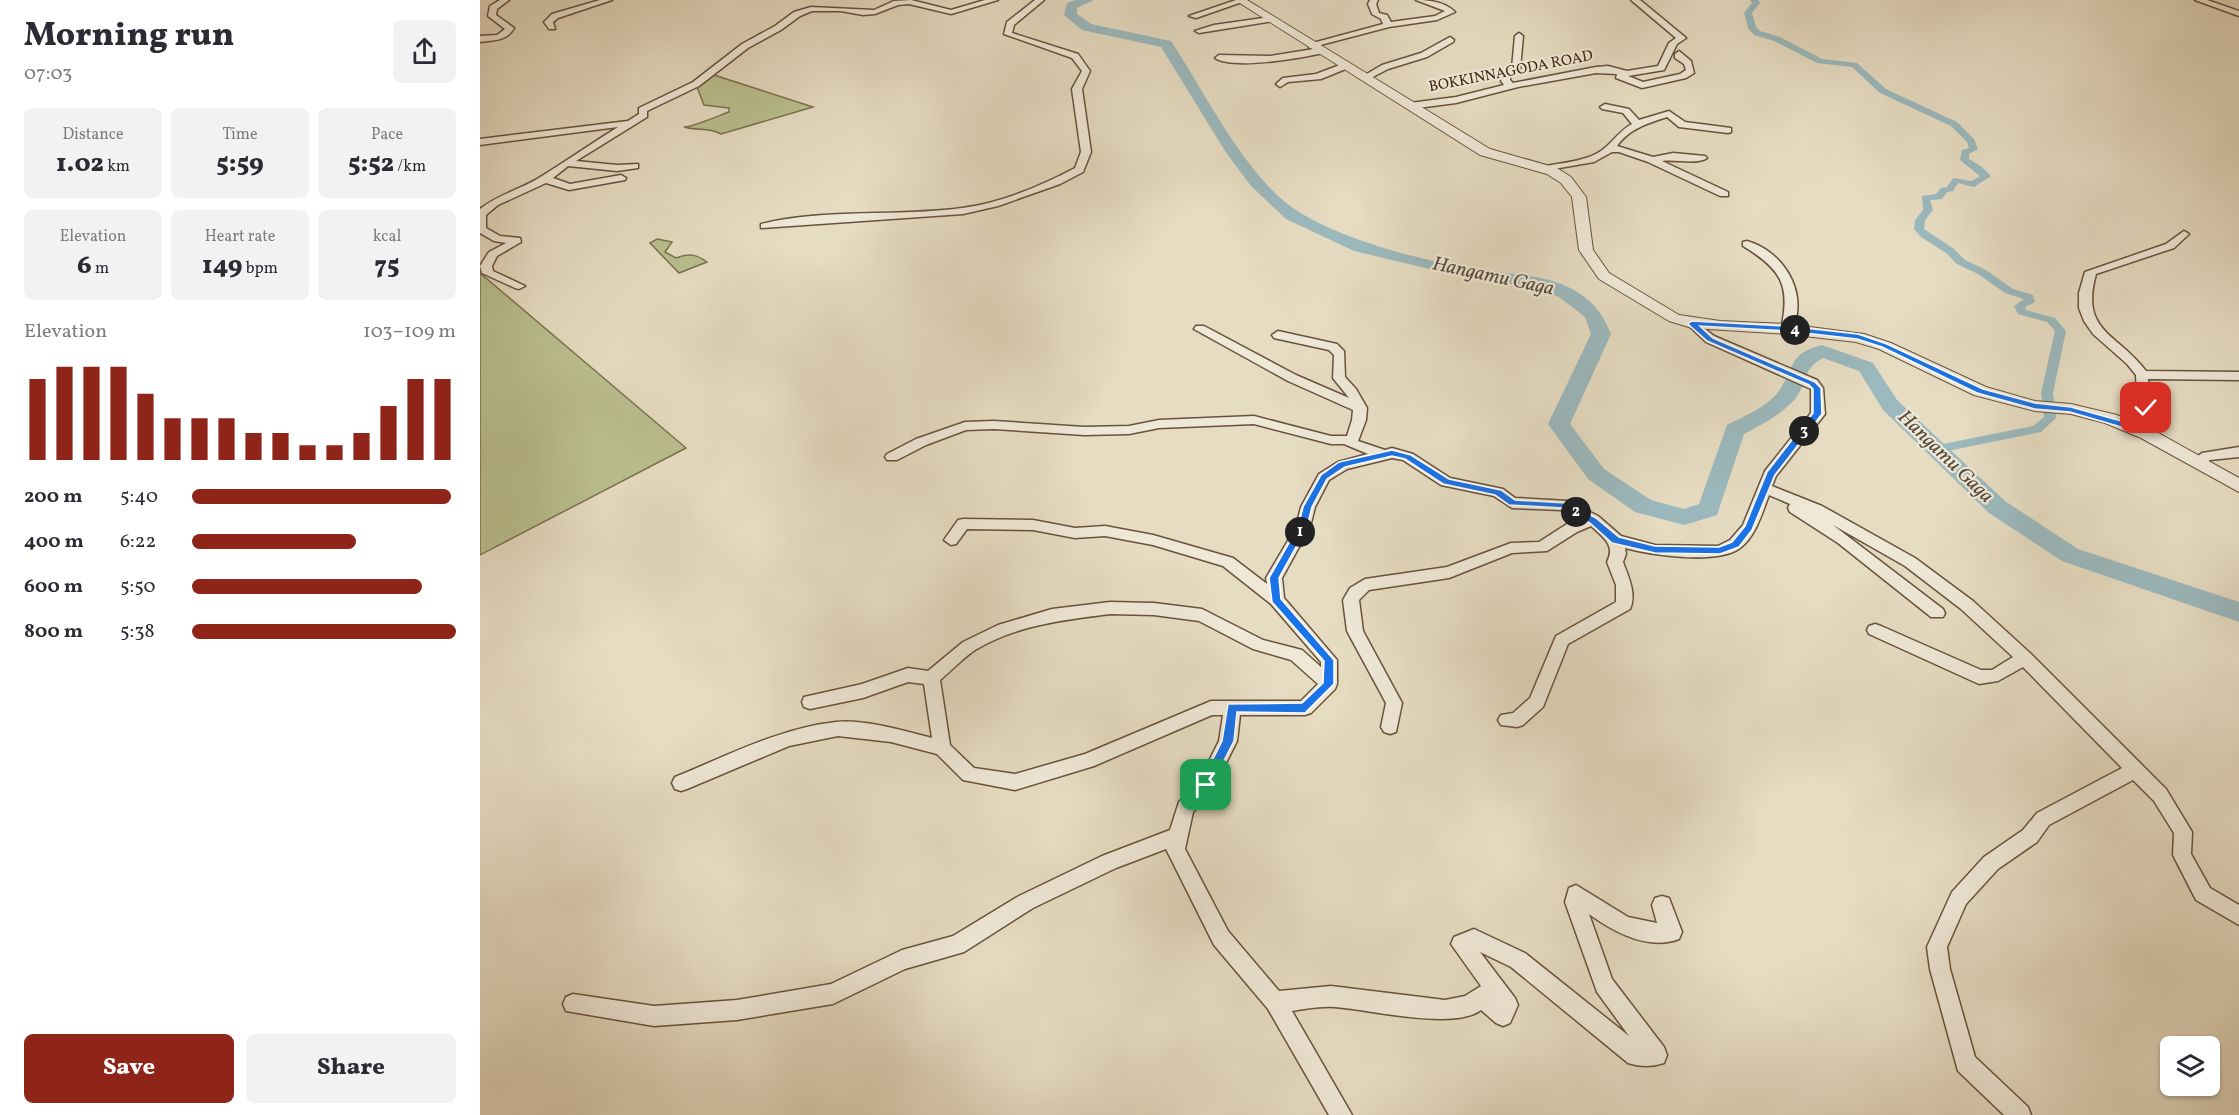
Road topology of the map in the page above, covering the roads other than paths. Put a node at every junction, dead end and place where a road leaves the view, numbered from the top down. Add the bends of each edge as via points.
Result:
1 (506, 0) edge
2 (608, 0) edge
3 (994, 0) edge
4 (1040, 0) edge
5 (1241, 0) edge
6 (1374, 0) edge
7 (1420, 0) edge
8 (1635, 0) edge
9 (2199, 0) edge
10 (2239, 14) edge
11 (1192, 16) dead end
12 (1269, 20) junction
13 (1388, 25) junction
14 (552, 27) dead end
15 (1199, 31) dead end
16 (1519, 36) dead end
17 (480, 39) edge
18 (1450, 40) dead end
19 (1316, 48) junction
20 (1679, 54) dead end
21 (1219, 58) dead end
22 (1345, 66) junction
23 (1596, 70) junction
24 (1364, 78) junction
25 (1281, 84) dead end
26 (1512, 86) junction
27 (1410, 106) junction
28 (1605, 107) dead end
29 (634, 121) junction
30 (1637, 124) junction
31 (1728, 130) dead end
32 (480, 142) edge
33 (1610, 149) junction
34 (1702, 158) dead end
35 (1652, 160) junction
36 (566, 164) junction
37 (634, 166) dead end
38 (1546, 169) junction
39 (621, 178) dead end
40 (545, 179) junction
41 (1725, 195) dead end
42 (480, 198) edge
43 (480, 203) edge
44 (494, 203) junction
45 (765, 226) dead end
46 (2184, 234) dead end
47 (1747, 244) dead end
48 (519, 286) dead end
49 (1692, 323) junction
50 (1200, 329) dead end
51 (1787, 329) junction
52 (1278, 334) dead end
53 (2142, 375) junction
54 (2239, 376) edge
55 (1360, 408) junction
56 (2128, 426) junction
57 (1351, 443) junction
58 (2239, 452) edge
59 (1386, 455) junction
60 (892, 457) dead end
61 (2199, 462) junction
62 (2239, 486) edge
63 (1765, 488) junction
64 (1593, 520) junction
65 (951, 540) dead end
66 (1616, 540) junction
67 (1276, 600) junction
68 (1937, 613) dead end
69 (1875, 630) dead end
70 (2025, 659) junction
71 (931, 678) junction
72 (1329, 684) junction
73 (810, 702) dead end
74 (1232, 707) junction
75 (1507, 720) dead end
76 (1390, 726) dead end
77 (942, 748) junction
78 (2135, 770) junction
79 (681, 783) dead end
80 (1178, 836) junction
81 (1662, 905) dead end
82 (2239, 916) edge
83 (1275, 1002) junction
84 (573, 1004) dead end
85 (1341, 1115) edge
86 (2020, 1115) edge

1 - 17 street via 493,8 492,16 510,28 507,33
2 - 14 street via 555,16 548,22
3 - 29 street via 951,12 909,2 875,12 825,8 797,14 745,46 696,84 642,110 644,115
4 - 45 street via 1010,24 1008,34 1075,56 1086,71 1077,89 1086,152 1079,170 994,204 963,211
5 - 11 street
5 - 12 street
6 - 13 street via 1376,14 1384,17
7 - 13 street via 1451,12 1437,18
8 - 23 street, BOKKINNAGODA ROAD via 1682,38 1673,43 1661,68 1627,74
9 - 10 street
12 - 15 street
12 - 19 street
13 - 19 street
16 - 26 street via 1516,69 1505,81
18 - 24 street via 1424,55
19 - 21 street via 1274,59
19 - 22 street
20 - 23 street via 1691,72 1656,84 1642,85
22 - 24 street
22 - 25 street via 1318,77 1286,80
23 - 26 street, BOKKINNAGODA ROAD
24 - 27 street
26 - 27 street, BOKKINNAGODA ROAD
27 - 38 street via 1485,152
28 - 30 street via 1626,111
29 - 32 street
29 - 36 street
30 - 31 street via 1669,114 1682,124
30 - 33 street via 1621,134
33 - 35 street
33 - 38 street via 1590,160
34 - 35 street via 1673,156
35 - 41 street
36 - 37 street
36 - 40 street
38 - 49 street via 1566,180 1579,197 1586,250 1604,276 1668,314
39 - 40 street via 569,187
40 - 44 street
42 - 44 street
43 - 44 street
44 - 48 street via 481,214 481,229 498,239 516,242 493,254 486,266 488,273
46 - 53 street via 2170,246 2091,272 2084,291 2083,306 2090,321
47 - 51 street via 1785,272 1793,301
49 - 51 street
49 - 63 street via 1710,339 1817,388 1818,414 1770,474
50 - 55 street via 1292,378
51 - 56 street via 1858,337 1885,345 1980,391 2035,406 2071,409
52 - 55 street via 1333,347 1340,354 1339,378 1352,391
53 - 54 street
53 - 56 street via 2139,384 2146,408 2144,419
55 - 57 street
56 - 61 street
57 - 59 street
57 - 60 street via 1254,420 1084,431 975,425 921,442
58 - 61 street via 2207,456
59 - 64 street via 1408,457 1446,482 1498,492 1512,503 1563,505
59 - 67 street via 1343,465 1324,477 1308,507 1303,527 1274,578
61 - 62 street
63 - 66 street via 1749,527 1735,544 1720,551 1655,550
63 - 68 street via 1844,539
63 - 70 street via 1817,510 1911,562 1967,605
64 - 66 street
64 - 76 street via 1542,547 1511,548 1449,572 1365,585 1354,592 1351,600 1355,631 1394,703
65 - 67 street via 963,524 1033,525 1153,540 1228,562
66 - 75 street via 1619,554 1615,562 1624,585 1624,605 1562,640 1537,702 1517,720
67 - 72 street via 1329,660
69 - 70 street via 1979,677 2003,674 2015,662
70 - 78 street
71 - 72 street via 969,646 1004,629 1052,615 1110,608 1202,615 1259,645 1296,655
71 - 73 street via 908,675 862,691
71 - 77 street
72 - 74 street via 1305,708
74 - 77 street via 1211,708 1088,761 1015,782 969,776
74 - 80 street via 1228,741 1206,785 1185,808
77 - 79 street via 891,735 838,729 787,739
78 - 82 street via 2160,795 2183,832 2182,855 2203,894
78 - 86 street via 2043,819 2030,836 1991,862 1959,898 1937,947 1966,1063
80 - 83 street via 1175,850 1221,938
80 - 84 street via 1109,862 1036,897 957,945 902,960 833,994 737,1010 654,1016
81 - 83 street via 1672,932 1653,934 1627,928 1576,894 1575,902 1604,985 1656,1055 1636,1055 1518,960 1474,939 1461,945 1508,1005 1503,1016 1481,996 1470,1005 1445,1010 1331,996
83 - 85 street

